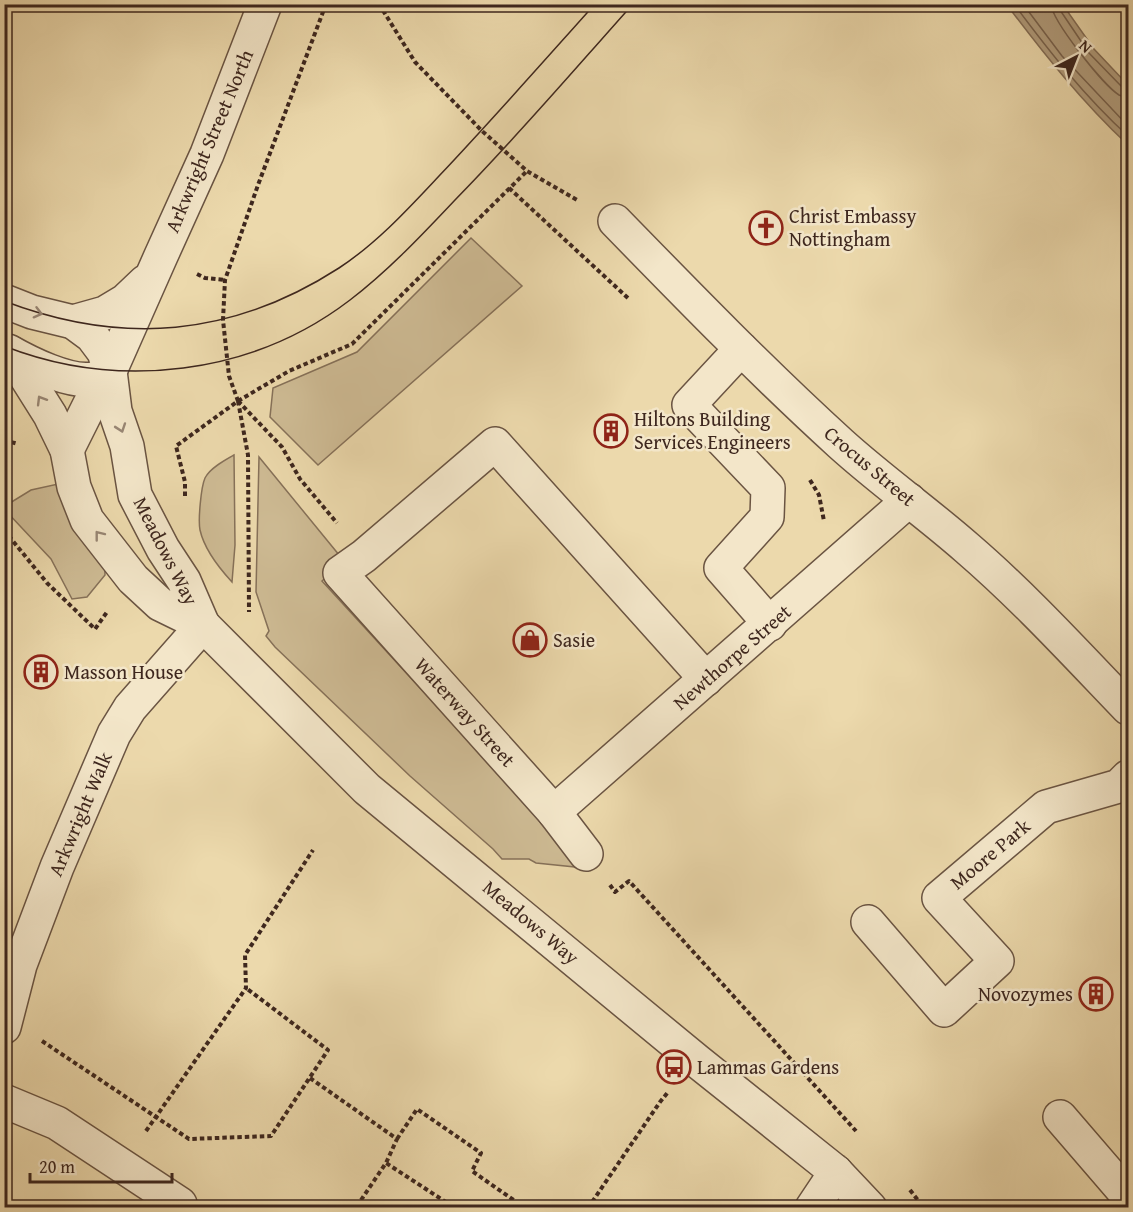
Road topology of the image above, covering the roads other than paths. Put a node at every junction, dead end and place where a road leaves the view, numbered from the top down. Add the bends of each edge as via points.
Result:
1 (266, 4) edge
2 (615, 221) road end
3 (150, 277) junction
4 (4, 301) edge
5 (73, 322) junction
6 (741, 350) junction
7 (8, 351) edge
8 (110, 371) junction
9 (67, 450) junction
10 (909, 500) junction
11 (770, 624) junction
12 (203, 625) junction
13 (706, 679) junction
14 (1128, 708) edge
15 (1128, 777) edge
16 (554, 812) junction
17 (586, 854) road end
18 (868, 922) dead end
19 (5, 1023) edge
20 (4, 1101) edge
21 (1060, 1117) dead end
22 (837, 1172) junction
23 (1128, 1196) edge
24 (180, 1204) dead end
25 (812, 1208) edge
26 (870, 1208) edge

1 - 3 street, Arkwright Street North via 207,154
2 - 6 street, Crocus Street
3 - 5 street, Arkwright Street North via 105,314
3 - 8 street, Arkwright Street North
4 -> 5 street, Meadows Way
5 - 8 street, Meadows Way via 92,336 104,352
6 - 10 street, Crocus Street via 878,477
6 - 11 street via 689,405 768,488 766,517 721,568
7 - 8 street, Meadows Way via 79,380 95,379
9 -> 7 street, Meadows Way via 50,415
8 - 9 street
8 -> 12 street, Meadows Way via 115,411 127,446 135,495 184,581
12 -> 9 street, Meadows Way via 160,604 133,579 87,520 74,487
10 - 11 street, Newthorpe Street
10 - 14 street, Crocus Street via 1040,617
11 - 13 street, Newthorpe Street
12 - 19 street, Arkwright Walk via 130,708 114,734 20,965
12 - 22 street, Meadows Way via 367,789
13 - 16 street, Newthorpe Street
13 - 16 street, Waterway Street via 495,444 340,573
15 - 18 street, Moore Park via 1119,786 1046,807 939,898 997,961 944,1010
16 - 17 street, Waterway Street
20 - 24 street via 57,1123
21 - 23 street
22 - 25 street
22 - 26 street, Meadows Way

